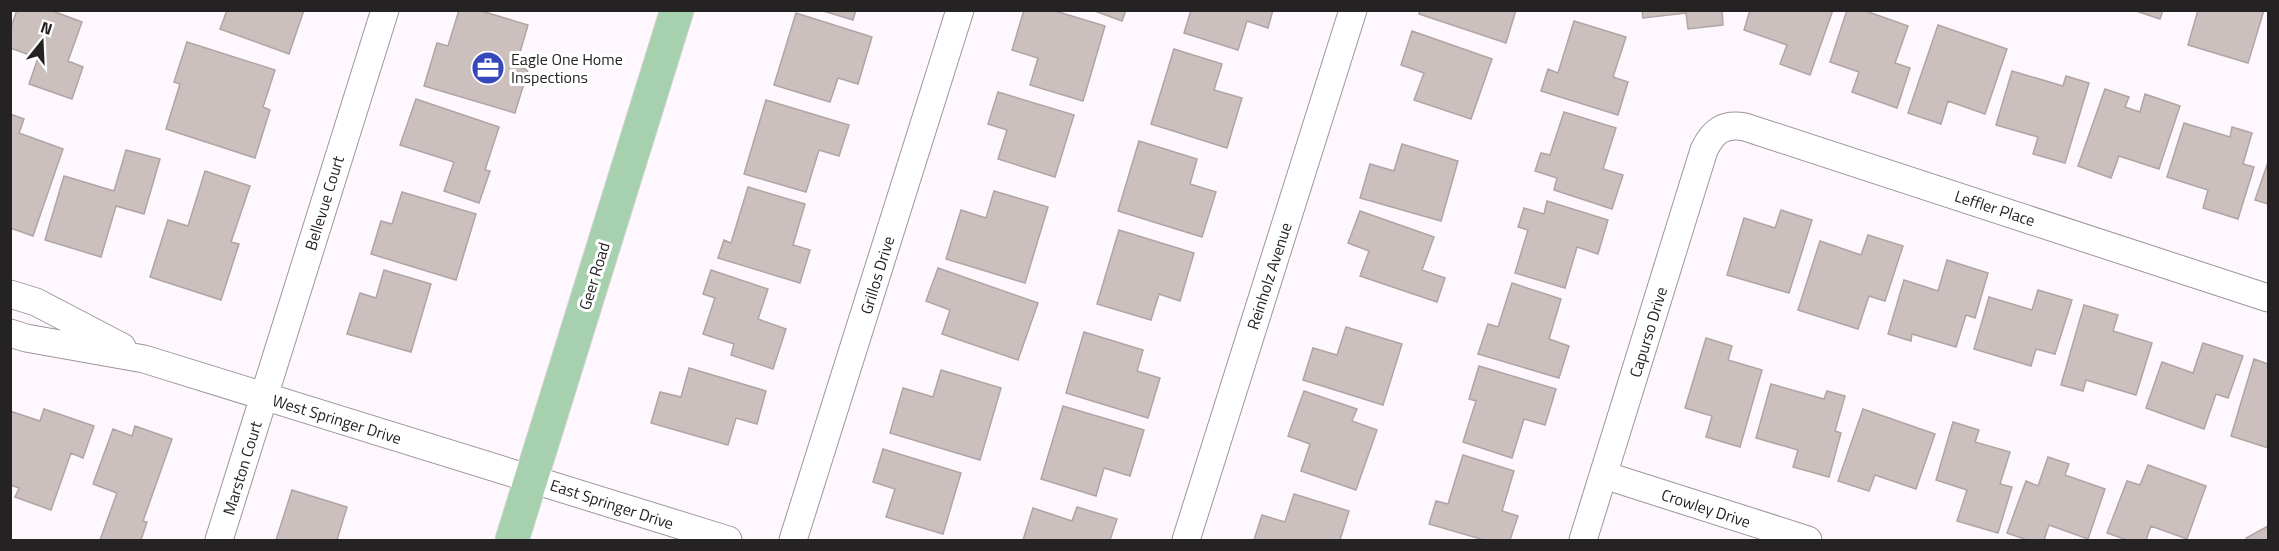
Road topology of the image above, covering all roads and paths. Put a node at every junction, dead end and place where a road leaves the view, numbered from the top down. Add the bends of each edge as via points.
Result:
1 (385, 10) edge
2 (677, 10) edge
3 (960, 10) edge
4 (1353, 10) edge
5 (1720, 128) joint
6 (10, 294) edge
7 (2268, 298) edge
8 (10, 333) edge
9 (144, 359) junction
10 (264, 396) junction
11 (1604, 475) junction
12 (531, 479) junction
13 (219, 540) edge
14 (512, 540) edge
15 (728, 540) edge
16 (794, 540) edge
17 (1186, 540) edge
18 (1583, 540) edge
19 (1808, 540) edge

1 - 10 street, Bellevue Court
2 - 12 main road, Geer Road
3 - 16 street, Grillos Drive
4 - 17 street, Reinholz Avenue
5 - 7 street, Leffler Place via 1745,127
5 - 11 street, Capurso Drive via 1704,150
6 - 9 street, West Springer Drive via 36,302
8 - 9 street, West Springer Drive
9 - 10 street, West Springer Drive
10 - 12 street, West Springer Drive
10 - 13 street, Marston Court
11 - 18 street, Capurso Drive
11 - 19 street, Crowley Drive
12 - 14 main road, Geer Road
12 - 15 street, East Springer Drive

